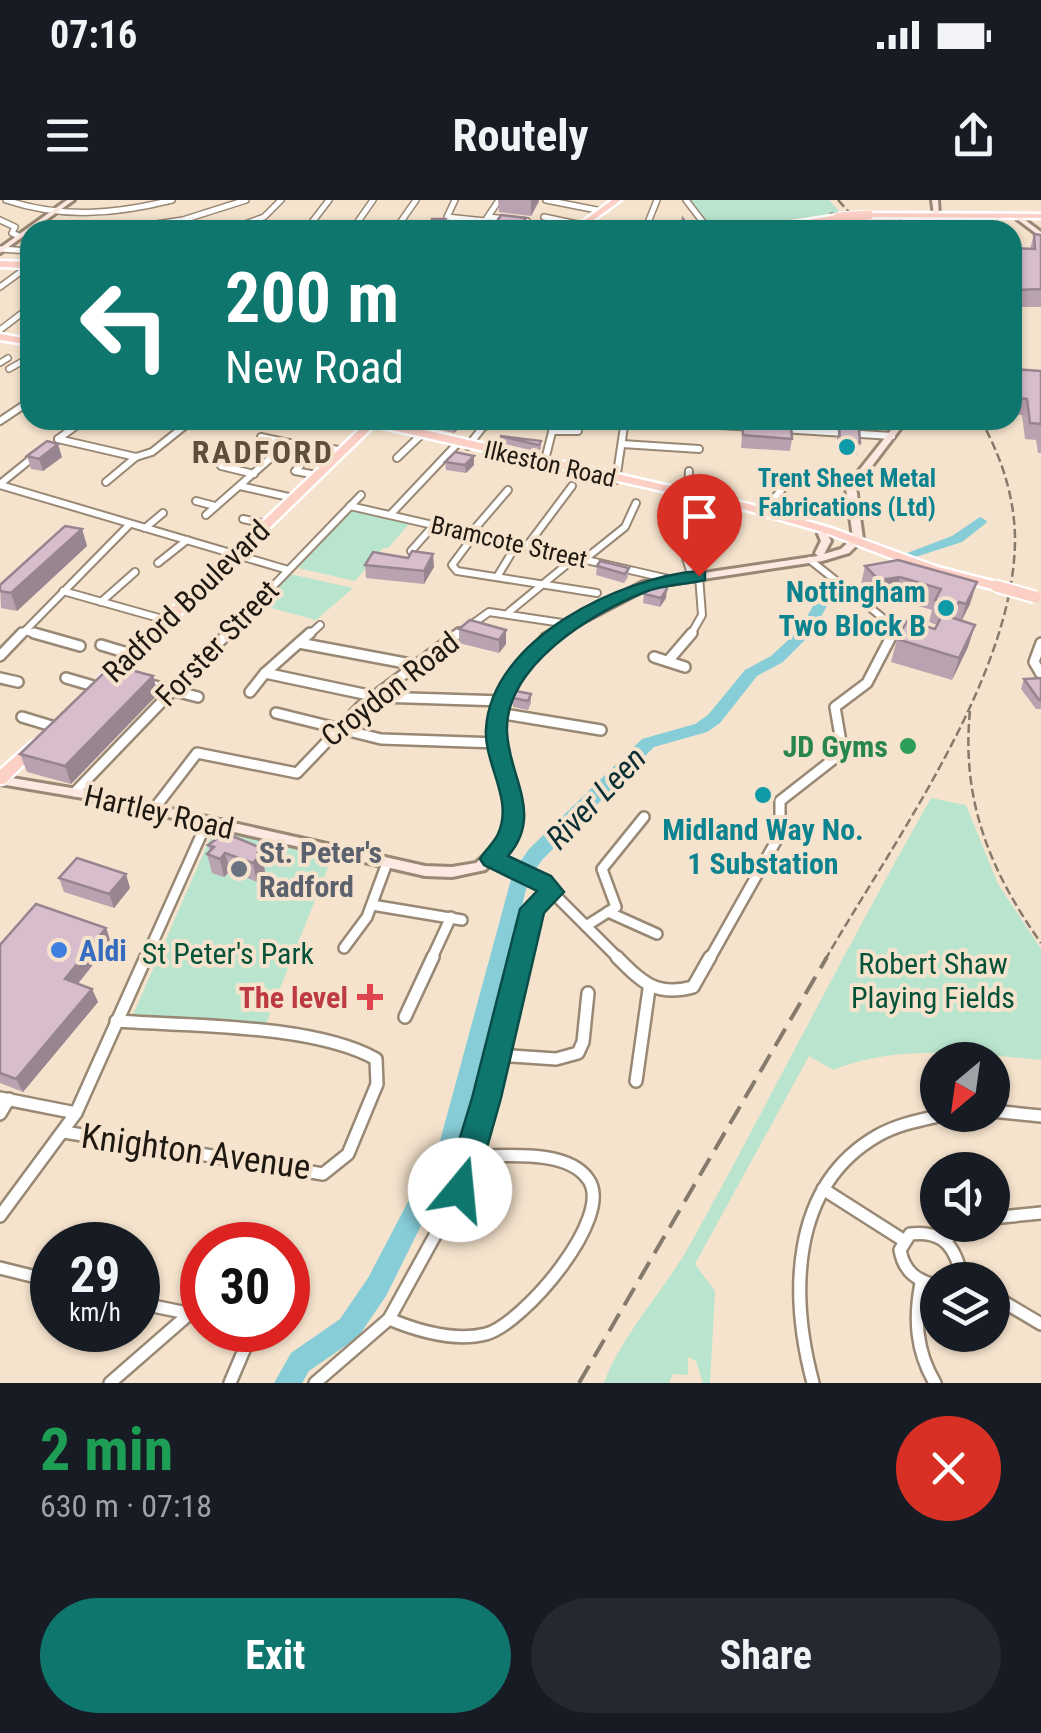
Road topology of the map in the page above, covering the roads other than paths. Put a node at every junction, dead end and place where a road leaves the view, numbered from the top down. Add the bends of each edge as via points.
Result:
1 (6, 200) edge
2 (71, 200) edge
3 (172, 200) edge
4 (246, 200) edge
5 (281, 200) edge
6 (456, 200) edge
7 (499, 200) edge
8 (546, 200) edge
9 (617, 200) edge
10 (686, 200) edge
11 (935, 200) edge
12 (602, 211) junction
13 (54, 212) junction
14 (1041, 216) edge
15 (835, 217) junction
16 (544, 218) dead end
17 (936, 218) junction
18 (1019, 218) junction
19 (486, 219) junction
20 (42, 220) edge
21 (183, 220) edge
22 (255, 220) edge
23 (506, 220) edge
24 (551, 220) edge
25 (590, 220) edge
26 (701, 220) edge
27 (815, 220) edge
28 (836, 220) edge
29 (903, 220) dead end
30 (1022, 220) edge
31 (20, 271) edge
32 (0, 287) edge
33 (20, 317) edge
34 (1, 336) edge
35 (20, 363) edge
36 (9, 369) dead end
37 (70, 430) edge
38 (180, 430) edge
39 (361, 430) edge
40 (405, 430) edge
41 (480, 430) edge
42 (623, 430) edge
43 (793, 430) edge
44 (896, 430) edge
45 (552, 431) joint
46 (577, 432) dead end
47 (421, 434) junction
48 (892, 436) junction
49 (261, 437) dead end
50 (58, 439) junction
51 (288, 443) junction
52 (622, 444) junction
53 (298, 445) dead end
54 (463, 445) junction
55 (319, 446) dead end
56 (699, 449) dead end
57 (342, 451) junction
58 (136, 456) junction
59 (397, 458) dead end
60 (544, 464) junction
61 (300, 466) dead end
62 (224, 468) dead end
63 (689, 471) dead end
64 (254, 474) junction
65 (316, 476) junction
66 (616, 480) junction
67 (106, 482) dead end
68 (0, 484) edge
69 (240, 486) junction
70 (574, 486) dead end
71 (783, 488) dead end
72 (508, 490) dead end
73 (688, 492) junction
74 (361, 495) dead end
75 (293, 498) junction
76 (196, 502) dead end
77 (636, 503) dead end
78 (216, 506) junction
79 (350, 506) junction
80 (762, 511) junction
81 (164, 512) dead end
82 (206, 515) dead end
83 (390, 515) junction
84 (243, 519) dead end
85 (799, 523) junction
86 (130, 524) junction
87 (266, 524) junction
88 (434, 525) junction
89 (146, 528) junction
90 (707, 530) dead end
91 (473, 533) junction
92 (822, 534) junction
93 (187, 540) junction
94 (847, 543) junction
95 (522, 545) junction
96 (412, 550) edge
97 (234, 554) junction
98 (815, 556) junction
99 (581, 558) junction
100 (159, 560) dead end
101 (453, 568) joint
102 (288, 570) junction
103 (934, 570) junction
104 (135, 572) dead end
105 (497, 577) junction
106 (695, 577) junction
107 (669, 579) junction
108 (544, 584) junction
109 (64, 592) junction
110 (597, 593) dead end
111 (1038, 598) edge
112 (101, 602) junction
113 (509, 612) junction
114 (166, 620) junction
115 (320, 624) dead end
116 (570, 624) junction
117 (25, 631) junction
118 (299, 643) junction
119 (1041, 643) edge
120 (101, 645) dead end
121 (80, 646) dead end
122 (131, 654) junction
123 (0, 656) edge
124 (654, 657) dead end
125 (668, 662) junction
126 (1038, 662) edge
127 (416, 664) junction
128 (685, 667) dead end
129 (265, 672) junction
130 (111, 673) junction
131 (1041, 674) edge
132 (0, 678) edge
133 (66, 678) dead end
134 (129, 679) edge
135 (141, 682) edge
136 (17, 683) dead end
137 (97, 687) junction
138 (171, 690) junction
139 (250, 692) dead end
140 (378, 697) junction
141 (198, 698) dead end
142 (83, 700) edge
143 (501, 707) junction
144 (69, 714) edge
145 (22, 717) dead end
146 (281, 718) dead end
147 (339, 726) junction
148 (55, 728) junction
149 (595, 732) dead end
150 (498, 743) junction
151 (0, 780) edge
152 (75, 792) junction
153 (154, 810) junction
154 (644, 816) dead end
155 (207, 822) junction
156 (492, 859) junction
157 (388, 863) junction
158 (552, 892) junction
159 (372, 905) junction
160 (608, 912) junction
161 (586, 926) junction
162 (657, 934) dead end
163 (356, 935) junction
164 (367, 942) dead end
165 (344, 948) dead end
166 (426, 949) dead end
167 (438, 952) junction
168 (430, 968) joint
169 (649, 989) junction
170 (588, 992) dead end
171 (405, 1017) dead end
172 (116, 1021) junction
173 (497, 1055) junction
174 (636, 1081) dead end
175 (5, 1098) edge
176 (76, 1113) junction
177 (1010, 1113) edge
178 (0, 1114) edge
179 (1041, 1116) edge
180 (920, 1120) edge
181 (64, 1132) junction
182 (470, 1156) junction
183 (823, 1189) junction
184 (1041, 1213) edge
185 (0, 1216) edge
186 (1010, 1216) edge
187 (920, 1231) edge
188 (904, 1240) junction
189 (0, 1268) edge
190 (30, 1276) edge
191 (920, 1281) edge
192 (920, 1291) edge
193 (1010, 1306) edge
194 (389, 1319) junction
195 (1041, 1324) edge
196 (180, 1328) edge
197 (920, 1350) edge
198 (244, 1352) edge
199 (921, 1352) edge
200 (110, 1383) edge
201 (230, 1383) edge
202 (315, 1383) edge
203 (813, 1383) edge
204 (935, 1383) edge

1 - 13 street
2 - 13 street
3 - 13 street
4 - 21 street
5 - 22 street
6 - 19 street via 447,218
7 - 19 street
8 - 12 street
9 - 12 main road
10 - 26 street
11 - 17 street
12 - 25 main road
13 - 20 street
14 - 18 main road
15 - 17 main road, bridge
15 - 27 main road
15 - 28 street
16 - 24 street
17 - 18 main road
17 - 29 street
18 - 30 street
19 - 23 street
31 - 32 street
33 - 34 street
35 - 36 street
37 - 50 street
38 - 58 street
39 - 57 main road, Radford Boulevard
40 - 47 main road, Ilkeston Road
41 - 54 street
42 - 52 street
43 - 48 street
44 - 48 street
45 - 46 street
45 - 60 street
47 - 54 main road, Ilkeston Road
47 - 59 street
48 - 94 street via 850,488 854,524
49 - 51 street
50 - 58 street
50 - 68 street
51 - 53 street
51 - 64 street
52 - 56 street
52 - 66 street
54 - 60 main road, Ilkeston Road
54 - 83 street
55 - 57 street
57 - 65 main road, Radford Boulevard
58 - 67 street
60 - 66 main road, Ilkeston Road
61 - 65 street via 295,470
62 - 64 street
63 - 73 street
64 - 69 street
65 - 75 main road, Radford Boulevard
66 - 73 main road, Ilkeston Road
68 - 86 street
69 - 75 street
69 - 78 street
70 - 95 street
71 - 80 street
72 - 91 street
73 - 80 main road, Ilkeston Road
74 - 79 street, Forster Street
75 - 87 main road, Radford Boulevard
76 - 78 street
77 - 99 street via 625,526
78 - 82 street
79 - 83 street, Bramcote Street
79 - 102 street, Forster Street
80 - 85 main road, Ilkeston Road
81 - 89 street
83 - 88 street, Bramcote Street
84 - 87 street
85 - 92 main road
85 - 94 main road
86 - 89 street
86 - 109 street
87 - 97 main road, Radford Boulevard
88 - 91 street, Bramcote Street
88 - 96 street
89 - 93 street
90 - 106 street via 686,558
91 - 95 street, Bramcote Street
91 - 101 street
92 - 94 main road
92 - 98 street via 826,541
93 - 97 street
93 - 100 street
94 - 98 street
94 - 103 main road
94 - 103 main road
95 - 99 street, Bramcote Street
95 - 105 street
97 - 102 street
97 - 114 main road, Radford Boulevard
98 - 106 street
98 - 169 street via 888,622 894,636 870,679 836,708 842,740 832,762 780,800 780,834 700,980 674,992
99 - 107 street, Bramcote Street
99 - 108 street
101 - 105 street
102 - 138 street, Forster Street
103 - 111 main road, bridge
104 - 112 street
105 - 108 street
106 - 107 street
106 - 125 street via 706,607 703,618
107 - 116 street
108 - 110 street
108 - 113 street
109 - 112 street
109 - 117 street
112 - 114 street
113 - 116 street
113 - 127 street, Croydon Road via 489,612
114 - 122 main road, Radford Boulevard
115 - 118 street
116 - 143 street via 538,646
117 - 121 street
117 - 123 street
118 - 127 street
118 - 129 street
119 - 126 street
120 - 122 street
122 - 130 main road, Radford Boulevard
124 - 125 street
125 - 128 street
126 - 131 street
127 - 140 street, Croydon Road
129 - 139 street
129 - 140 street
130 - 134 street
130 - 137 main road, Radford Boulevard
132 - 136 street
133 - 137 street
135 - 138 street
137 - 142 main road, Radford Boulevard
138 - 141 street
138 - 152 street, Forster Street
140 - 143 street
140 - 147 street, Croydon Road
143 - 149 street
143 - 150 street
144 - 148 main road
145 - 148 street
146 - 147 street
147 - 150 street via 381,739
147 - 153 street, Croydon Road via 297,773 197,752
148 - 151 main road
150 - 156 street via 516,812 509,840
151 - 152 street, Hartley Road
152 - 153 street, Hartley Road
153 - 155 street, Hartley Road
154 - 160 street via 602,869 616,907
155 - 157 street, Hartley Road
155 - 172 street
156 - 157 street, Hartley Road via 452,872
156 - 158 street
157 - 159 street
158 - 161 street
158 - 173 street via 532,909
159 - 163 street
159 - 167 street via 457,918
160 - 161 street
160 - 162 street
161 - 169 street
163 - 164 street
163 - 165 street
166 - 167 street
167 - 168 street
168 - 171 street
169 - 174 street
170 - 173 street via 578,1052 556,1060
172 - 176 street
172 - 181 street, Knighton Avenue via 261,1032 361,1050 378,1065 377,1084 348,1154 323,1174
173 - 182 street
175 - 176 street
175 - 178 street
176 - 181 street
177 - 179 street
180 - 183 street via 871,1140
181 - 185 street
182 - 194 street via 460,1190
182 - 194 street via 538,1159 587,1172 595,1194 568,1260 550,1288 491,1333 408,1328
183 - 188 street
183 - 203 street via 802,1240 796,1281
184 - 186 street
187 - 188 street
188 - 191 street via 901,1259
189 - 190 street
192 - 197 street via 914,1316
193 - 195 street
194 - 202 street
196 - 200 street
198 - 201 street
199 - 204 street

